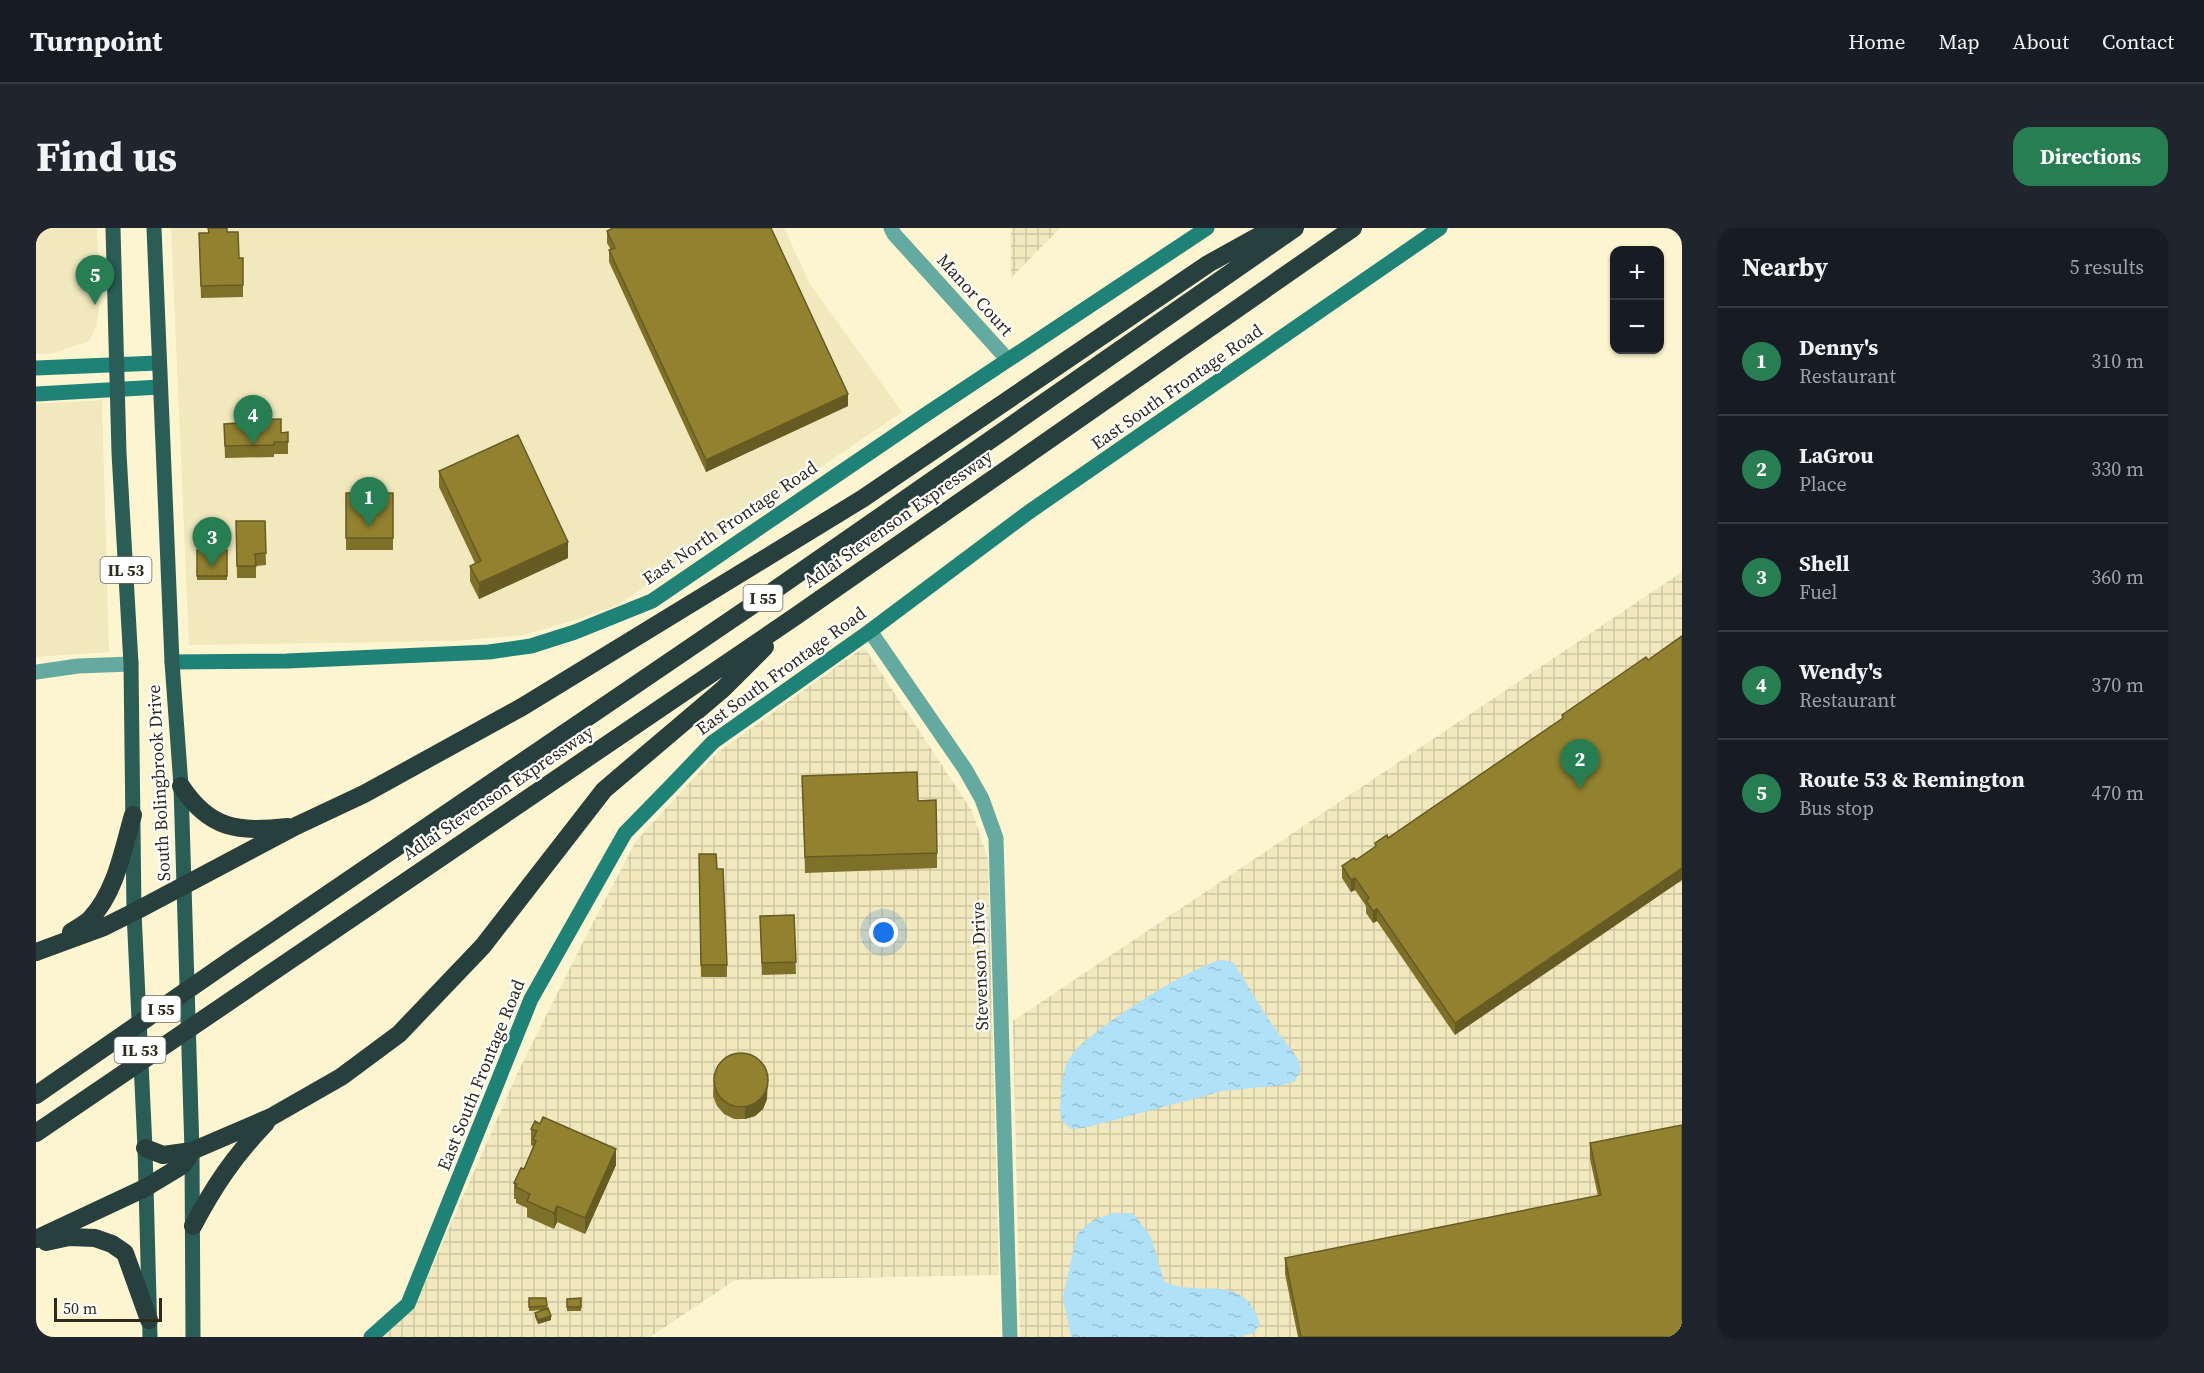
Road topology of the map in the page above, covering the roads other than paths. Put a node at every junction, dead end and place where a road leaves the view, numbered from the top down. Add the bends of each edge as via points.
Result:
1 (113, 228) edge
2 (154, 228) edge
3 (891, 228) edge
4 (1206, 228) edge
5 (1273, 228) edge
6 (1295, 228) edge
7 (1353, 228) edge
8 (1440, 228) edge
9 (1008, 360) junction
10 (159, 363) junction
11 (116, 364) junction
12 (36, 368) edge
13 (160, 387) junction
14 (117, 390) junction
15 (36, 394) edge
16 (796, 616) junction
17 (870, 631) junction
18 (172, 662) junction
19 (131, 664) junction
20 (36, 672) edge
21 (181, 786) junction
22 (133, 815) junction
23 (296, 826) junction
24 (183, 887) junction
25 (134, 912) junction
26 (41, 950) edge
27 (36, 1095) edge
28 (272, 1117) junction
29 (36, 1133) edge
30 (145, 1148) junction
31 (192, 1151) junction
32 (146, 1188) junction
33 (193, 1226) junction
34 (36, 1239) edge
35 (36, 1245) edge
36 (149, 1328) edge
37 (193, 1337) edge
38 (371, 1337) edge
39 (1010, 1337) edge

1 - 11 main road, South Bolingbrook Drive / IL 53
2 - 10 main road, South Bolingbrook Drive / IL 53
3 - 9 street, Manor Court
4 - 9 street, East North Frontage Road
5 - 23 highway via 1208,264 852,505 522,707 364,794
6 - 27 highway, Adlai Stevenson Expressway / I 55
7 - 16 highway, Adlai Stevenson Expressway / I 55
8 - 17 street, East South Frontage Road via 1029,512
9 - 18 street, East North Frontage Road via 652,601 575,632 531,646 489,652
10 - 11 street
10 - 13 main road, South Bolingbrook Drive / IL 53
11 - 12 street
11 - 14 main road, South Bolingbrook Drive / IL 53
13 - 14 street
13 - 18 main road, South Bolingbrook Drive / IL 53
14 - 15 street
14 - 19 main road, South Bolingbrook Drive / IL 53
16 - 28 highway via 723,689 604,790 483,946 399,1034 341,1077
16 - 29 highway, Adlai Stevenson Expressway / I 55
17 - 38 street, East South Frontage Road via 713,742 625,833 528,1004 408,1304
17 - 39 street, Stevenson Drive via 964,769 982,799 996,838
18 - 21 main road, South Bolingbrook Drive / IL 53
19 - 20 street
19 - 22 main road, South Bolingbrook Drive / IL 53
21 - 23 highway via 193,803 224,826
21 - 24 main road, South Bolingbrook Drive / IL 53
22 - 25 main road, South Bolingbrook Drive / IL 53
22 - 26 highway via 104,900 90,919
23 - 24 highway
24 - 25 highway
24 - 31 main road, South Bolingbrook Drive / IL 53
25 - 26 highway
25 - 30 main road, South Bolingbrook Drive / IL 53
28 - 31 highway
28 - 33 highway via 235,1157
30 - 31 highway via 163,1155
30 - 32 main road, South Bolingbrook Drive / IL 53
31 - 32 highway via 183,1165
31 - 33 main road, South Bolingbrook Drive / IL 53
32 - 34 highway
32 - 36 main road, South Bolingbrook Drive / IL 53
33 - 37 main road, South Bolingbrook Drive / IL 53
35 - 36 highway via 69,1237 95,1238 125,1253

